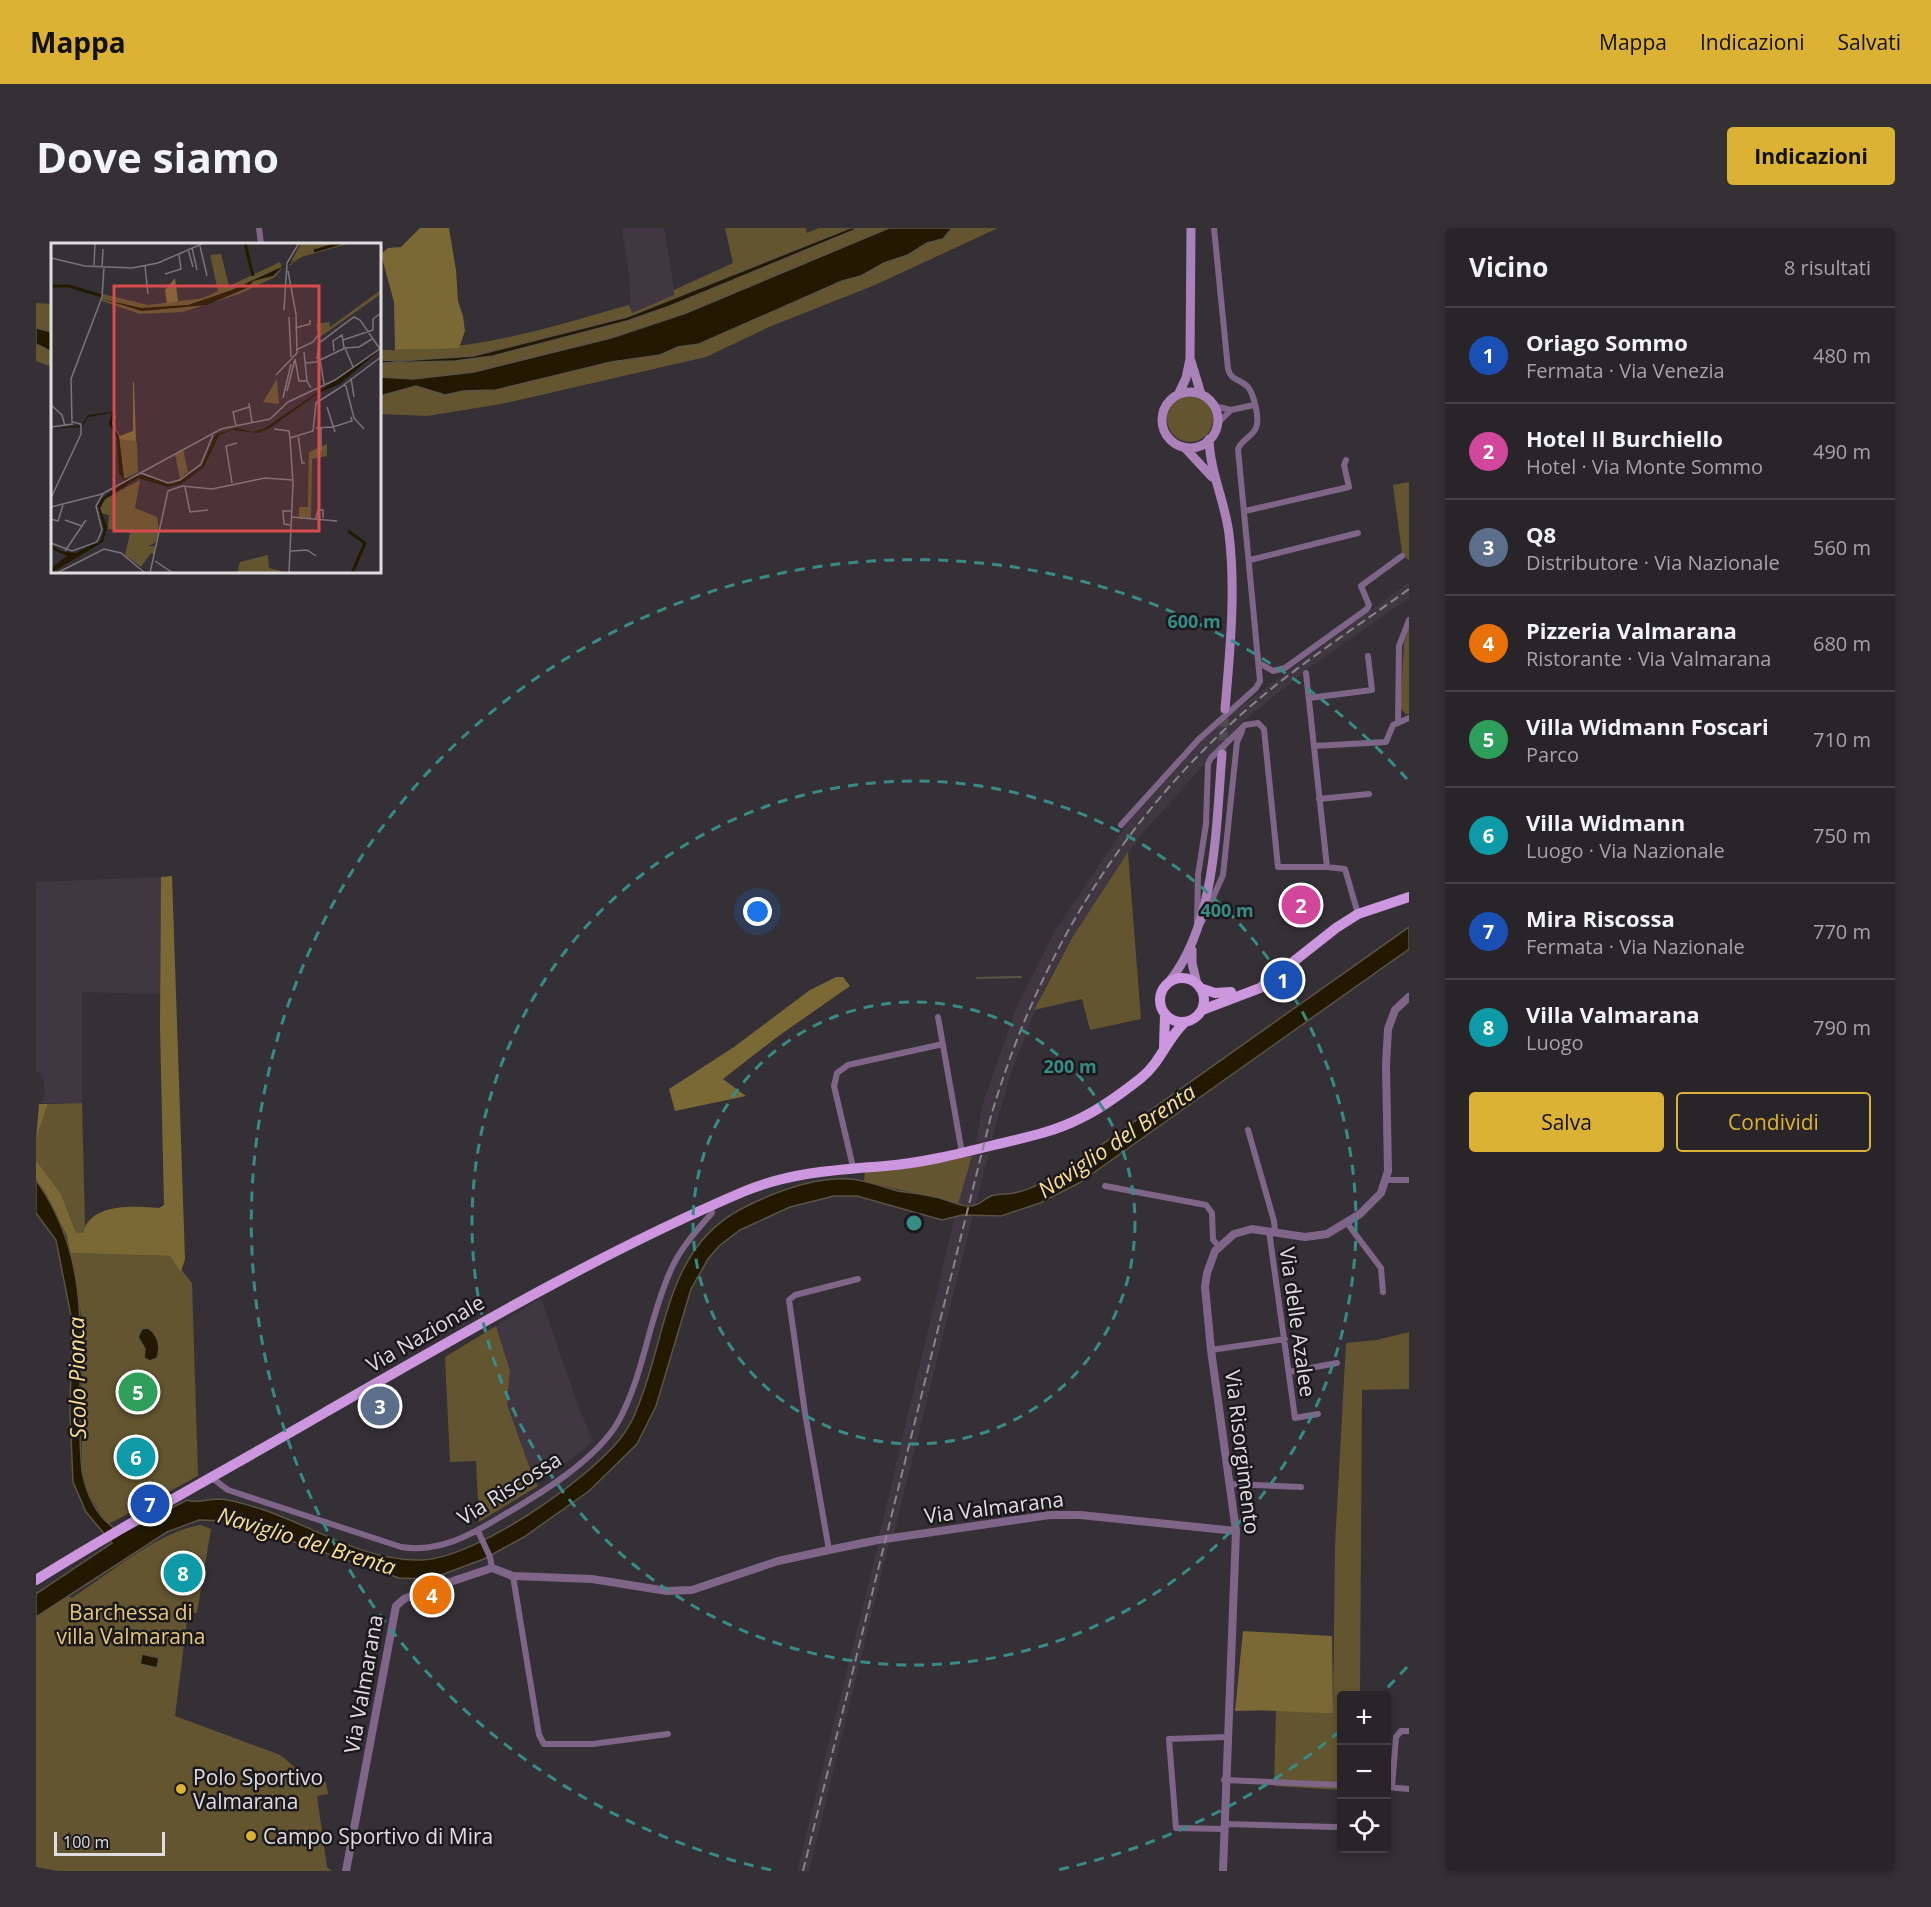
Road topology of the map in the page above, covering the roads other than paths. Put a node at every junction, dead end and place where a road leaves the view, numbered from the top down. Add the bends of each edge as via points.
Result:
1 (259, 228) edge
2 (1191, 228) edge
3 (1214, 228) edge
4 (261, 243) edge
5 (1190, 359) junction
6 (1179, 393) junction
7 (1201, 394) junction
8 (1254, 405) junction
9 (1214, 406) junction
10 (1231, 410) junction
11 (1217, 424) junction
12 (1209, 440) junction
13 (1184, 447) junction
14 (1346, 460) dead end
15 (1214, 479) junction
16 (1245, 511) junction
17 (1358, 533) dead end
18 (1402, 556) dead end
19 (1250, 560) junction
20 (1409, 620) edge
21 (1368, 656) dead end
22 (1259, 663) junction
23 (1306, 673) dead end
24 (1309, 698) junction
25 (1225, 709) tunnel mouth
26 (1409, 718) edge
27 (1251, 723) junction
28 (1398, 723) junction
29 (1314, 746) junction
30 (1222, 754) tunnel mouth
31 (1368, 794) dead end
32 (1320, 799) junction
33 (1120, 825) dead end
34 (1327, 867) junction
35 (1409, 897) edge
36 (1358, 914) junction
37 (1195, 937) junction
38 (1281, 972) junction
39 (1169, 982) junction
40 (1198, 986) junction
41 (1409, 997) edge
42 (1202, 1010) junction
43 (1165, 1015) junction
44 (938, 1017) dead end
45 (1185, 1023) junction
46 (943, 1044) junction
47 (1164, 1048) junction
48 (1248, 1130) dead end
49 (962, 1153) junction
50 (853, 1167) junction
51 (1387, 1180) junction
52 (1409, 1180) edge
53 (1105, 1186) dead end
54 (711, 1207) junction
55 (1347, 1223) junction
56 (1272, 1231) junction
57 (1219, 1246) junction
58 (858, 1279) dead end
59 (1383, 1292) dead end
60 (1285, 1339) junction
61 (1211, 1350) junction
62 (1337, 1363) dead end
63 (1289, 1372) junction
64 (1318, 1414) dead end
65 (212, 1478) junction
66 (1232, 1484) junction
67 (1301, 1486) dead end
68 (1236, 1531) junction
69 (478, 1532) junction
70 (829, 1550) junction
71 (492, 1568) junction
72 (513, 1576) junction
73 (36, 1580) edge
74 (1409, 1731) edge
75 (668, 1734) dead end
76 (1226, 1737) junction
77 (1391, 1770) edge
78 (1224, 1780) junction
79 (1337, 1785) edge
80 (1391, 1787) edge
81 (1409, 1789) edge
82 (1224, 1827) junction
83 (1336, 1827) dead end
84 (346, 1871) edge
85 (1223, 1871) edge

1 - 4 street
2 - 5 main road
3 - 8 street via 1228,369 1232,378 1248,388
5 - 6 main road
5 - 7 main road
6 - 7 main road
6 - 13 main road via 1165,406 1161,420 1170,440
7 - 9 main road
8 - 10 street
8 - 16 street via 1256,426 1238,449
9 - 10 street
9 - 11 main road
10 - 11 street
11 - 12 main road
12 - 13 main road
12 - 15 main road
13 - 15 main road
14 - 16 street via 1349,487
15 - 25 main road via 1226,514 1230,552
16 - 19 street
17 - 19 street
18 - 22 street via 1361,586 1367,609 1281,670 1269,670
19 - 22 street
20 - 28 street via 1400,642
21 - 24 street via 1372,690
22 - 33 street via 1259,684 1199,739
23 - 24 street
24 - 29 street
26 - 28 street
27 - 34 street via 1261,724 1264,729 1278,867
27 - 37 street via 1237,742 1222,875
27 - 37 street via 1233,736 1208,764
28 - 29 street via 1392,726 1386,742
29 - 32 street
30 - 37 main road via 1214,842
31 - 32 street
32 - 34 street
34 - 36 street via 1345,869
35 - 36 main road
36 - 38 main road
37 - 39 main road
37 - 40 main road via 1192,963
38 - 40 main road via 1233,992 1215,993
38 - 42 main road via 1253,992
39 - 40 main road via 1183,978
39 - 43 main road via 1160,998
40 - 42 main road via 1204,998
41 - 51 street via 1395,1010 1388,1029
42 - 45 main road
43 - 45 main road
43 - 47 main road
44 - 46 street
45 - 47 main road, Via Nazionale
46 - 49 street
46 - 50 street via 848,1065 837,1073 834,1086
47 - 49 main road, Via Nazionale via 1157,1063 1144,1076 1079,1119 1041,1134
48 - 56 street via 1274,1221
49 - 50 main road, Via Nazionale via 901,1164
50 - 54 main road, Via Nazionale via 776,1180
51 - 52 street
51 - 55 street via 1370,1205
53 - 57 street via 1206,1205 1212,1213 1213,1240
54 - 65 main road, Via Nazionale via 533,1294
54 - 69 street, Via Riscossa via 712,1213 670,1270 639,1372 617,1424 574,1468
55 - 56 street via 1318,1236
55 - 59 street via 1382,1268
56 - 57 street via 1240,1231
56 - 60 street, Via delle Azalee
57 - 61 street, Via Risorgimento via 1205,1287
58 - 70 street via 795,1295 789,1300
60 - 61 street
60 - 63 street, Via delle Azalee
61 - 66 street, Via Risorgimento
62 - 63 street
63 - 64 street, Via delle Azalee via 1295,1418
65 - 69 street, Via Riscossa via 228,1490 401,1548 431,1548
65 - 73 main road, Via Nazionale via 117,1529
66 - 67 street
66 - 68 street, Via Risorgimento
68 - 70 street, Via Valmarana via 1060,1515
68 - 76 street, Via Risorgimento
69 - 71 street
70 - 72 street, Via Valmarana via 778,1561 684,1591 592,1579
71 - 72 street, Via Valmarana
71 - 84 street, Via Valmarana via 429,1589 396,1606
72 - 75 street via 538,1729 544,1744 593,1744
74 - 77 street via 1401,1731 1395,1737
76 - 78 street, Via Risorgimento
76 - 82 street via 1169,1739 1176,1828
78 - 79 street
78 - 82 street, Via Risorgimento
80 - 81 street
82 - 83 street
82 - 85 street, Via Risorgimento

